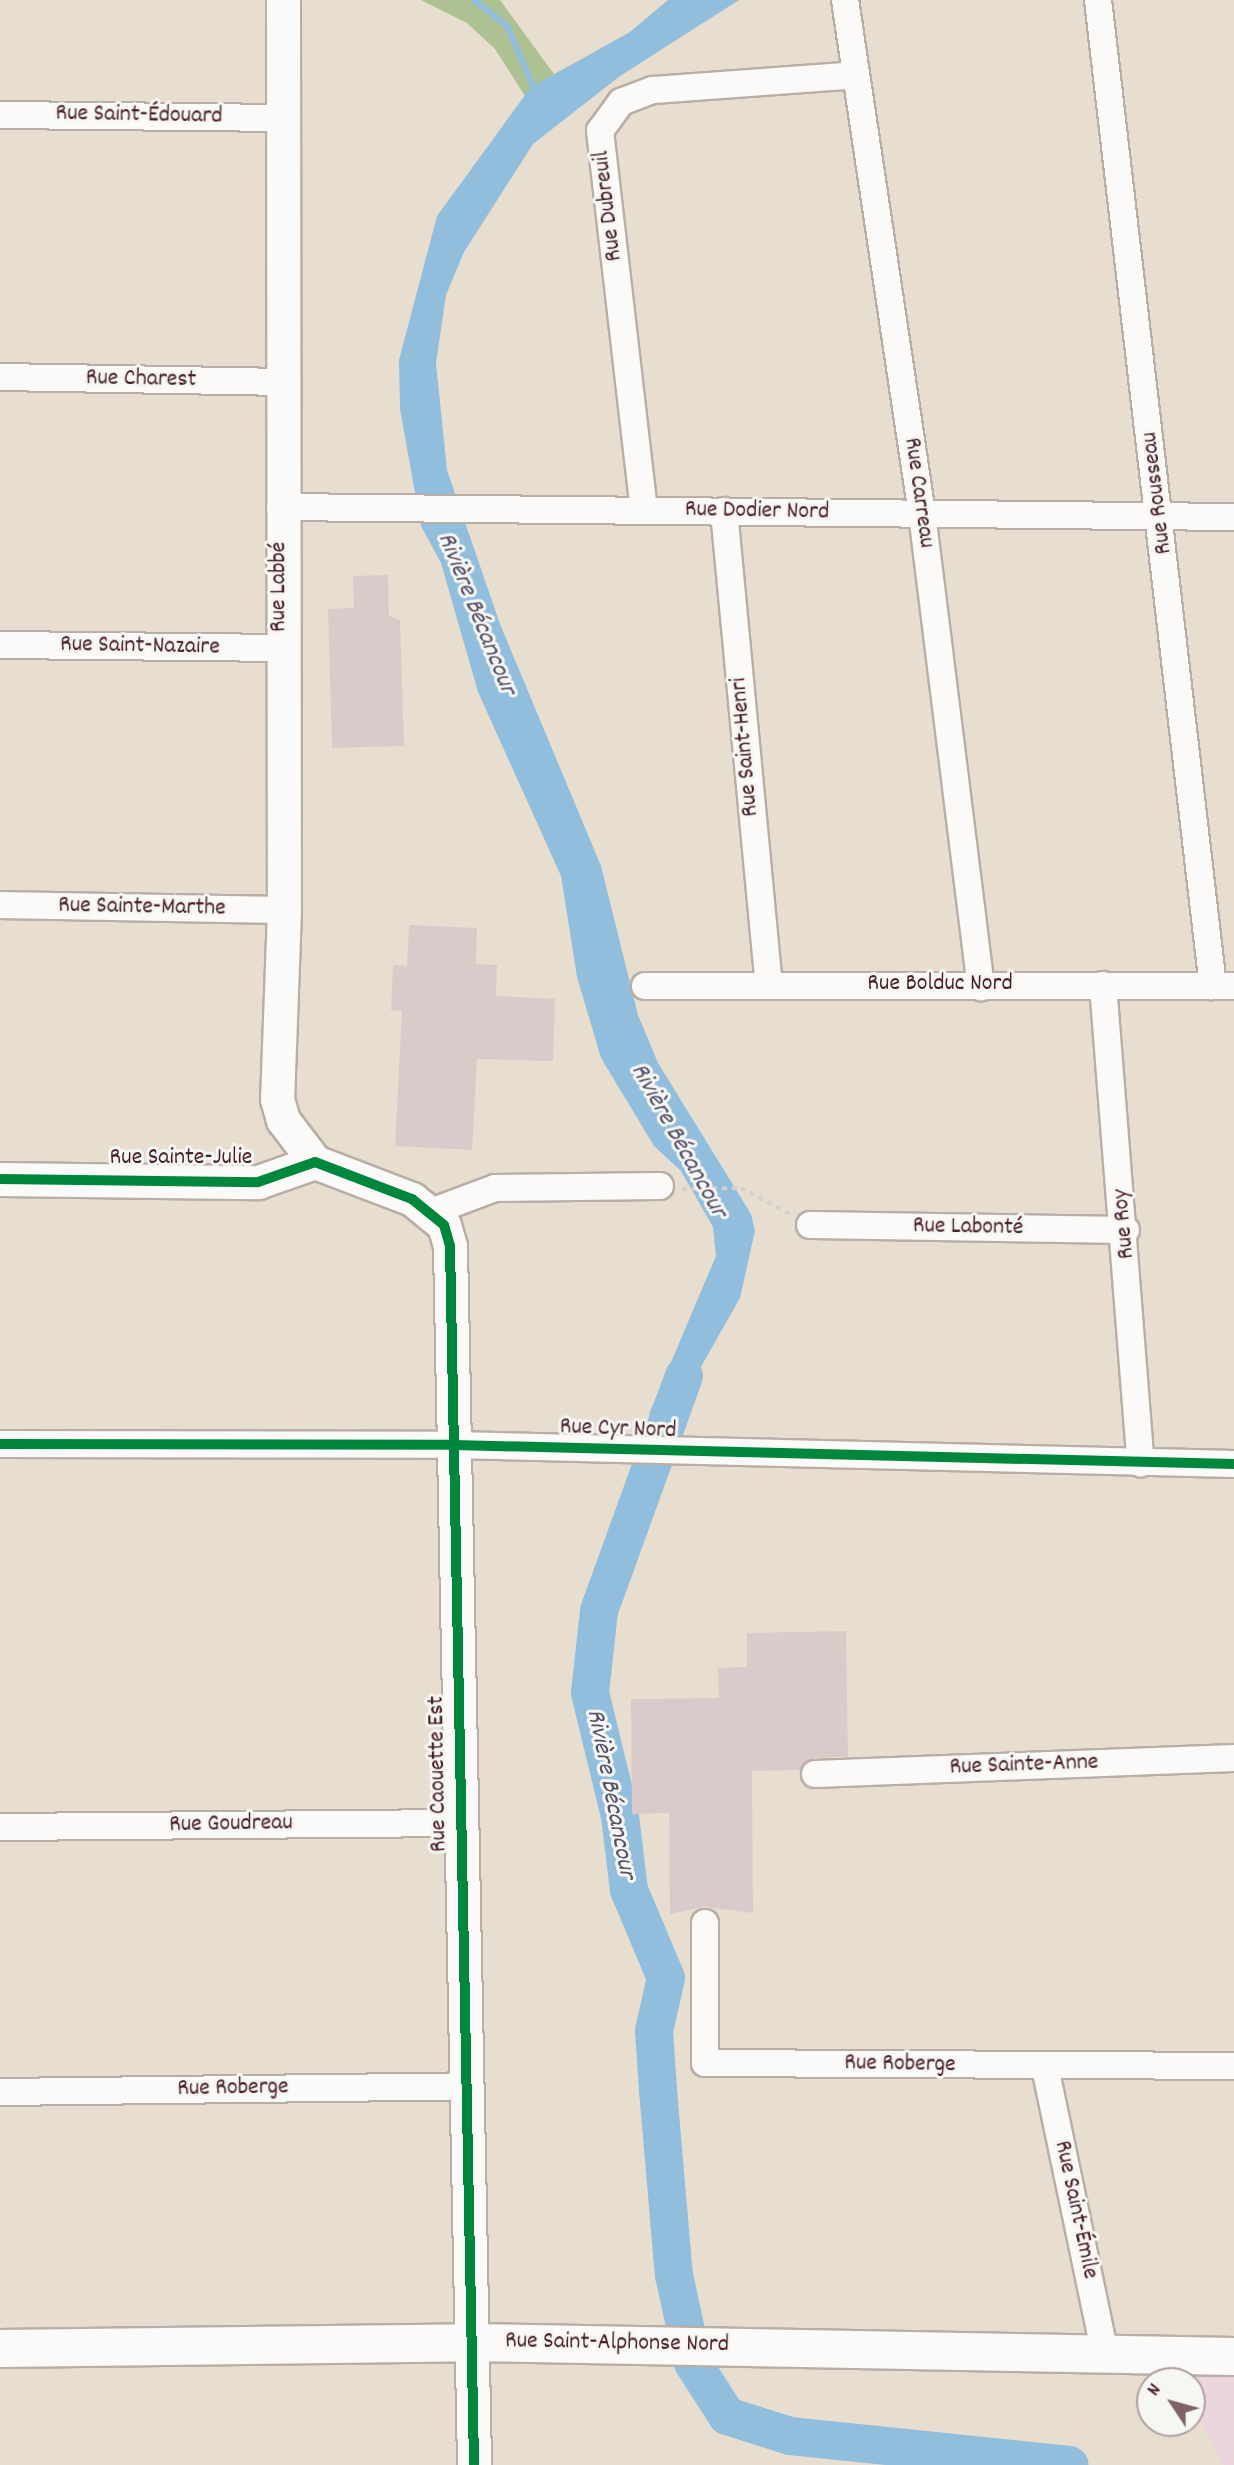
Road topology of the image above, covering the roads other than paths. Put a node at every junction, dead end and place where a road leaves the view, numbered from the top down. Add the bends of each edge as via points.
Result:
1 (283, 0) edge
2 (845, 0) edge
3 (1098, 0) edge
4 (855, 75) junction
5 (0, 115) edge
6 (279, 118) junction
7 (0, 377) edge
8 (282, 382) junction
9 (280, 507) junction
10 (644, 511) junction
11 (724, 511) junction
12 (922, 514) junction
13 (1161, 516) junction
14 (1234, 517) edge
15 (0, 645) edge
16 (279, 648) junction
17 (0, 905) edge
18 (284, 910) junction
19 (769, 984) junction
20 (1102, 985) junction
21 (645, 986) dead end
22 (981, 986) junction
23 (1224, 986) edge
24 (316, 1162) junction
25 (0, 1179) edge
26 (666, 1187) road end
27 (431, 1212) junction
28 (810, 1225) road end
29 (1126, 1230) junction
30 (0, 1444) edge
31 (454, 1445) junction
32 (1141, 1463) junction
33 (1234, 1464) edge
34 (1234, 1758) edge
35 (815, 1774) dead end
36 (461, 1823) junction
37 (0, 1827) edge
38 (705, 1923) dead end
39 (1234, 2066) edge
40 (1045, 2067) junction
41 (466, 2086) junction
42 (0, 2092) edge
43 (471, 2342) junction
44 (0, 2348) edge
45 (1105, 2354) junction
46 (1234, 2356) edge
47 (474, 2465) edge

1 - 6 street, Rue Labbé
2 - 4 street, Rue Carreau
3 - 13 street, Rue Rousseau
4 - 10 street, Rue Dubreuil via 645,92 621,102 600,131
4 - 12 street, Rue Carreau
5 - 6 street, Rue Saint-Édouard
6 - 8 street, Rue Labbé
7 - 8 street, Rue Charest
8 - 9 street, Rue Labbé
9 - 10 street, Rue Dodier Nord
9 - 16 street, Rue Labbé
10 - 11 street, Rue Dodier Nord
11 - 12 street, Rue Dodier Nord
11 - 19 street, Rue Saint-Henri
12 - 13 street, Rue Dodier Nord
12 - 22 street, Rue Carreau
13 - 14 street, Rue Dodier Nord
13 - 23 street, Rue Rousseau
15 - 16 street, Rue Saint-Nazaire
16 - 18 street, Rue Labbé
17 - 18 street, Rue Sainte-Marthe
18 - 24 street, Rue Labbé via 277,1099 283,1120
19 - 21 street, Rue Bolduc Nord
19 - 22 street, Rue Bolduc Nord
20 - 22 street, Rue Bolduc Nord
20 - 23 street, Rue Bolduc Nord
20 - 29 street, Rue Roy
24 - 25 street, Rue Sainte-Julie via 258,1182
24 - 27 street
26 - 27 street via 495,1188
27 - 31 street, Rue Caouette Est via 450,1246
28 - 29 street, Rue Labonté
29 - 32 street, Rue Roy
30 - 31 street, Rue Cyr Nord
31 - 32 street, Rue Cyr Nord
31 - 36 street, Rue Caouette Est
32 - 33 street, Rue Cyr Nord
34 - 35 street, Rue Sainte-Anne
36 - 37 street, Rue Goudreau
36 - 41 street, Rue Caouette Est
38 - 40 street, Rue Roberge via 705,2063
39 - 40 street, Rue Roberge
40 - 45 street, Rue Saint-Émile
41 - 42 street, Rue Roberge
41 - 43 street, Rue Caouette Est
43 - 44 main road, Rue Saint-Alphonse Nord
43 - 45 main road, Rue Saint-Alphonse Nord
43 - 47 street, Rue Caouette Est
45 - 46 main road, Rue Saint-Alphonse Nord

